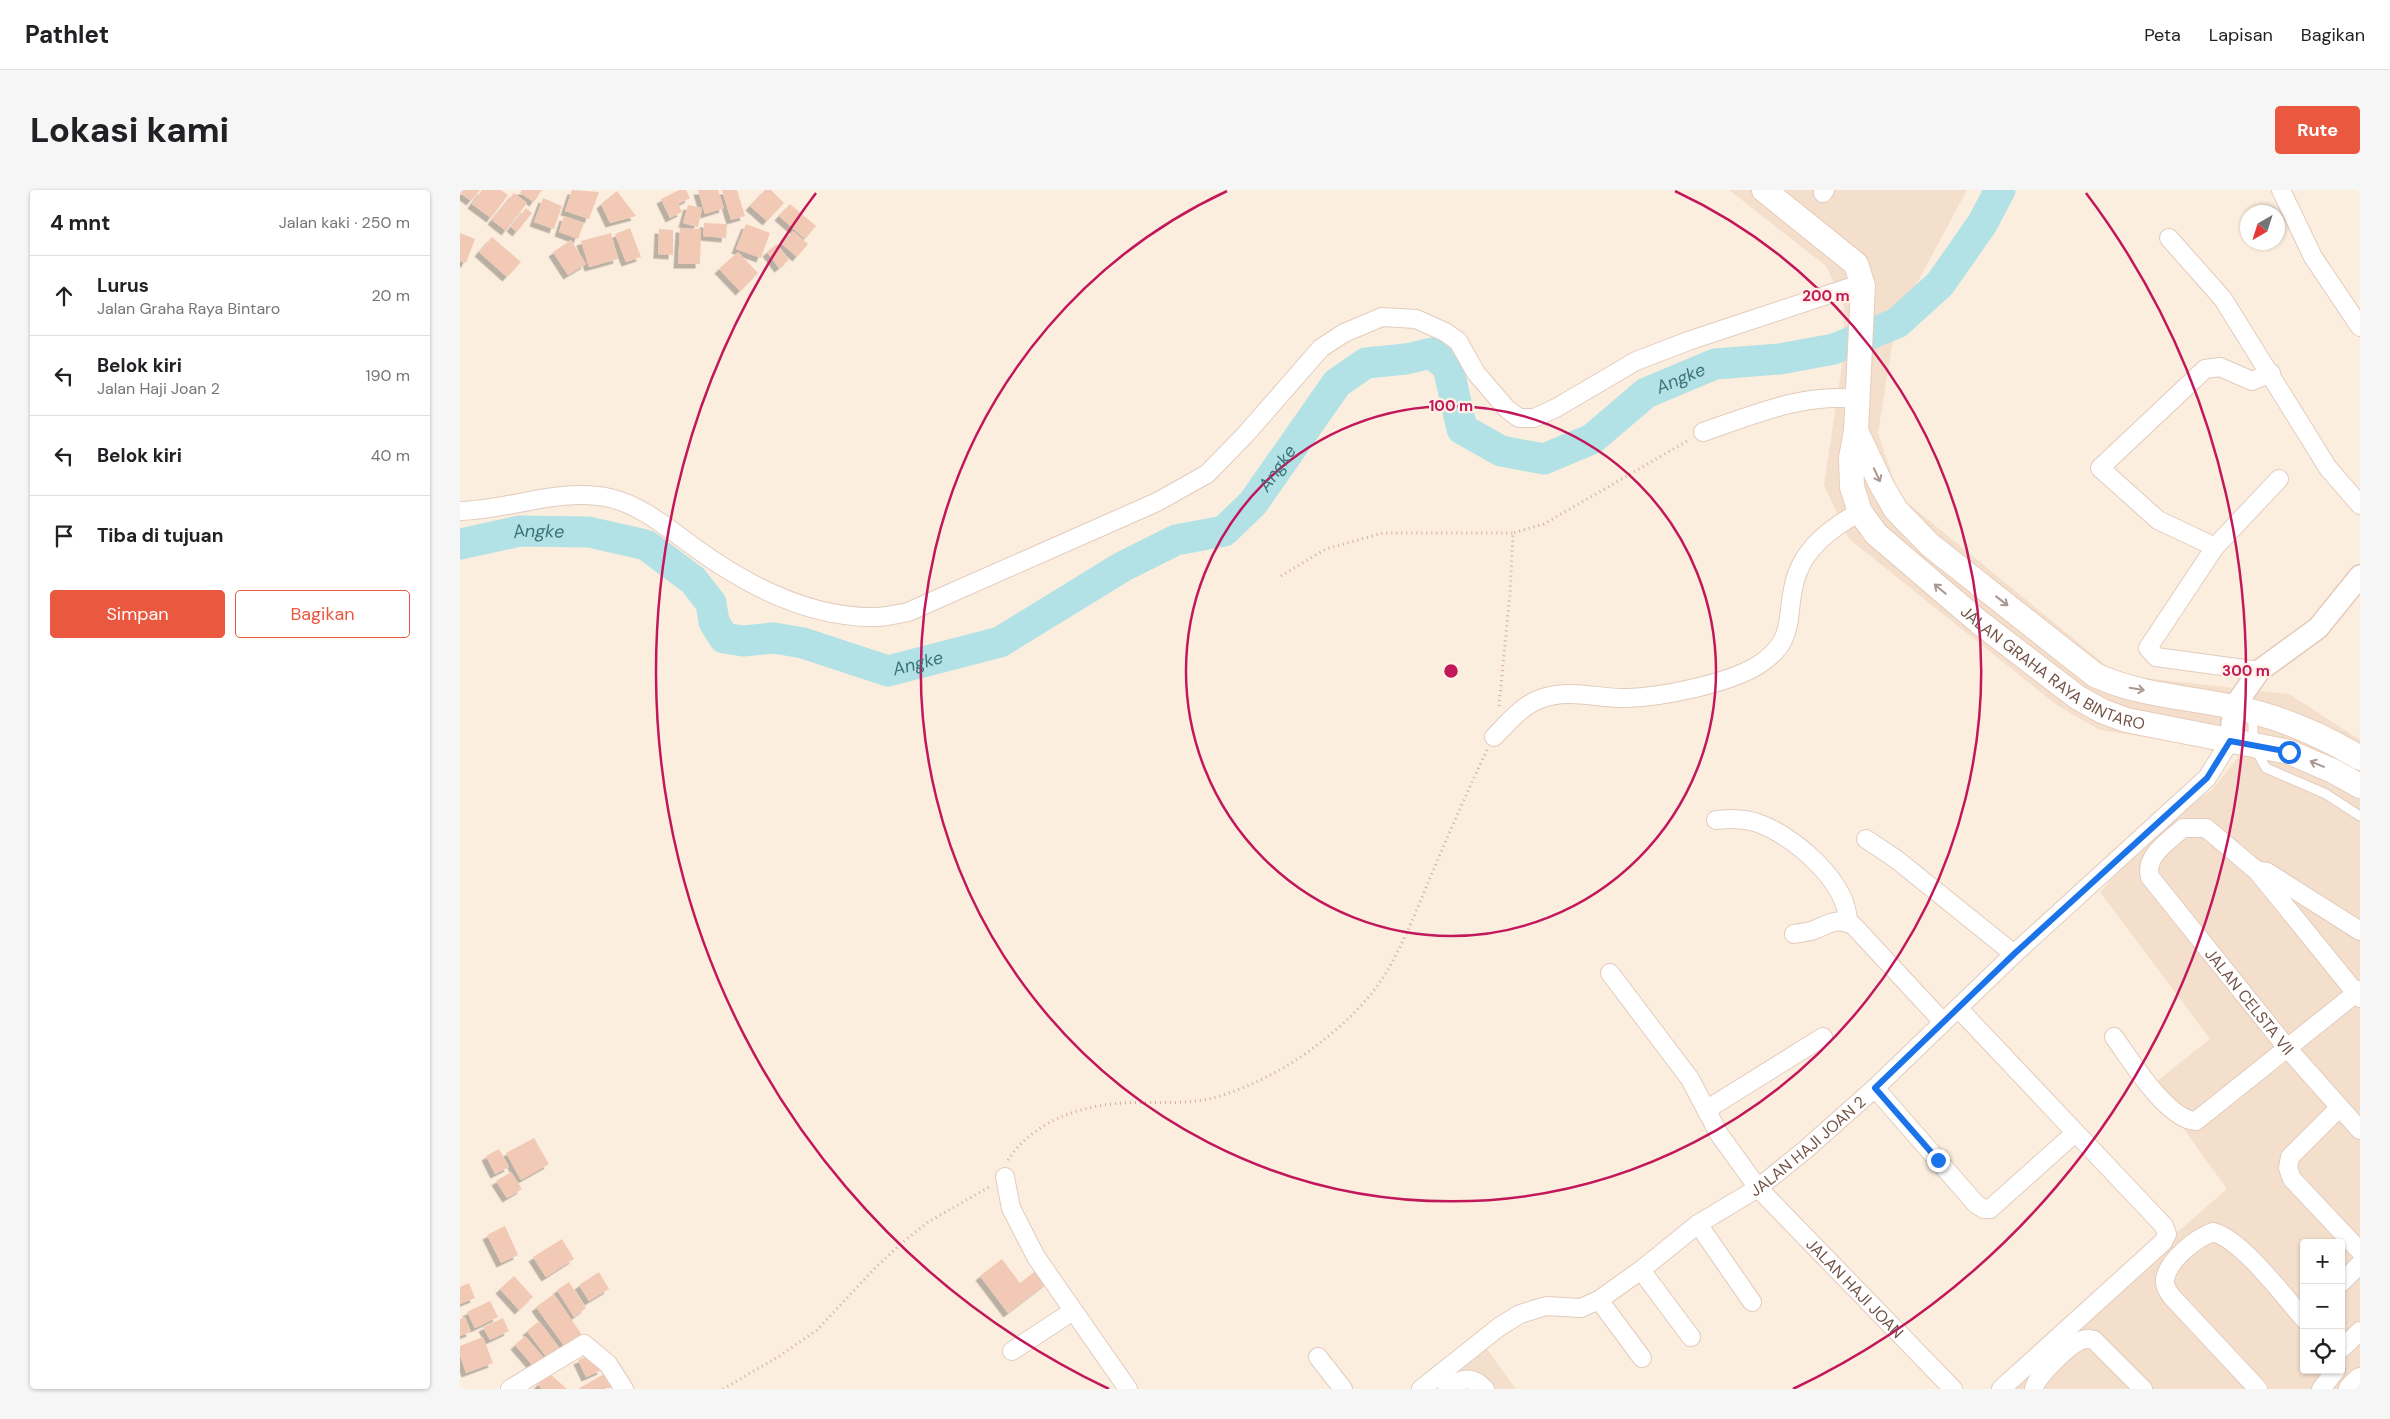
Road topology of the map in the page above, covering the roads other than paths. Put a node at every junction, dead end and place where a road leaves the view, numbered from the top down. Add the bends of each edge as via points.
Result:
1 (1764, 190) edge
2 (2281, 190) edge
3 (2169, 238) dead end
4 (1862, 297) junction
5 (2360, 327) edge
6 (2270, 373) junction
7 (1857, 389) junction
8 (1856, 431) junction
9 (1703, 432) road end
10 (2279, 479) dead end
11 (2360, 505) edge
12 (460, 511) edge
13 (1860, 512) junction
14 (2216, 547) junction
15 (2360, 576) edge
16 (2259, 672) junction
17 (2243, 709) junction
18 (1494, 738) road end
19 (2241, 743) junction
20 (2360, 758) edge
21 (2360, 786) edge
22 (2360, 816) edge
23 (1716, 820) dead end
24 (1866, 840) dead end
25 (2257, 871) junction
26 (1848, 923) junction
27 (2360, 931) edge
28 (1794, 934) dead end
29 (2014, 954) junction
30 (1610, 973) dead end
31 (2359, 994) edge
32 (1958, 1008) junction
33 (1943, 1022) junction
34 (1823, 1037) dead end
35 (2114, 1037) dead end
36 (2288, 1050) junction
37 (1875, 1088) junction
38 (2338, 1109) junction
39 (1706, 1110) junction
40 (2360, 1130) edge
41 (2075, 1133) junction
42 (1005, 1177) road end
43 (1758, 1188) junction
44 (1698, 1224) junction
45 (2360, 1250) edge
46 (2360, 1264) edge
47 (1641, 1270) junction
48 (2345, 1279) edge
49 (1599, 1300) junction
50 (1752, 1302) dead end
51 (1073, 1311) junction
52 (2300, 1314) edge
53 (2360, 1331) edge
54 (1691, 1337) dead end
55 (2345, 1345) edge
56 (1012, 1351) dead end
57 (1318, 1357) dead end
58 (1642, 1358) dead end
59 (2333, 1374) edge
60 (2360, 1380) edge
61 (510, 1389) edge
62 (624, 1389) edge
63 (1128, 1389) edge
64 (1343, 1389) edge
65 (1421, 1389) edge
66 (1447, 1389) edge
67 (1485, 1389) edge
68 (1952, 1389) edge
69 (2001, 1389) edge
70 (2034, 1389) edge
71 (2143, 1389) edge
72 (2258, 1389) edge
73 (2321, 1389) edge
74 (2351, 1389) edge

1 - 4 main road via 1856,264
2 - 5 street via 2313,257
3 - 6 street via 2223,299
4 - 7 main road, JALAN GRAHA RAYA BINTARO
4 - 12 street via 1848,288 1636,361 1534,418 1519,418 1506,409 1476,373 1458,342 1445,332 1416,319 1382,317 1344,333 1321,348 1207,474 1157,502 908,612 876,617 814,610 758,587 633,506 610,498 567,496
6 - 11 street via 2328,468
6 - 14 street via 2252,380 2220,367 2205,369 2100,468 2158,520
7 - 8 main road, JALAN GRAHA RAYA BINTARO
7 - 9 street via 1836,397 1796,401
8 - 13 main road, JALAN GRAHA RAYA BINTARO via 1851,458 1852,488
8 -> 17 main road, JALAN GRAHA RAYA BINTARO via 1896,510 1930,545 2096,675 2119,686
10 - 14 street
13 - 18 street via 1824,535 1802,562 1796,575 1791,619 1785,637 1774,652 1756,666 1731,677 1684,690 1628,698 1558,694 1522,709
19 -> 13 main road, JALAN GRAHA RAYA BINTARO via 2126,720 2077,697 1979,622 1901,556 1876,534
14 - 16 street via 2148,648 2156,657
15 - 16 street via 2318,628
16 - 17 street
17 - 19 street
17 - 20 main road, JALAN GRAHA RAYA BINTARO via 2297,727
21 -> 19 main road, JALAN GRAHA RAYA BINTARO via 2289,752
19 - 22 lane via 2266,768 2326,794
19 - 29 street, JALAN HAJI JOAN 2
23 - 26 street via 1738,818 1767,827 1809,855 1836,886 1848,911
24 - 29 street via 1896,859
25 - 27 street via 2267,872
25 - 31 street
25 - 36 street, JALAN CELSTA VII via 2206,828 2198,826 2183,828 2151,859 2147,868 2150,878
26 - 28 street via 1835,920
26 - 33 street
29 - 32 street, JALAN HAJI JOAN 2
30 - 39 street, JALAN HAJI JOAN via 1690,1078
31 - 36 street
32 - 33 street, JALAN HAJI JOAN 2
32 - 41 street
33 - 37 street, JALAN HAJI JOAN 2
34 - 39 street
35 - 36 street via 2157,1095 2188,1121 2204,1116
36 - 38 street, JALAN CELSTA VII
37 - 41 street via 1976,1204 1984,1209 1990,1209
37 - 43 street, JALAN HAJI JOAN 2
38 - 40 street, JALAN CELSTA VII
38 - 45 street via 2290,1157 2288,1168 2292,1179
39 - 43 street, JALAN HAJI JOAN
41 - 69 street via 2164,1226 2166,1239
42 - 51 street via 1011,1208 1022,1233
43 - 44 street, JALAN HAJI JOAN 2
43 - 68 street, JALAN HAJI JOAN
44 - 47 street, JALAN HAJI JOAN 2
44 - 50 street
46 - 48 street
47 - 49 street, JALAN HAJI JOAN 2
47 - 54 street
49 - 58 street
49 - 65 street, JALAN HAJI JOAN 2 via 1581,1308 1546,1306 1520,1314
51 - 56 street
51 - 63 street
52 - 72 street via 2237,1245 2220,1234 2213,1232 2195,1243 2169,1269 2165,1280 2172,1297
53 - 55 street
57 - 64 street
59 - 73 street
60 - 74 main road
61 - 62 street via 584,1344 608,1364
66 - 67 street via 1468,1379
70 - 71 street via 2047,1369 2080,1341 2088,1339 2094,1340

